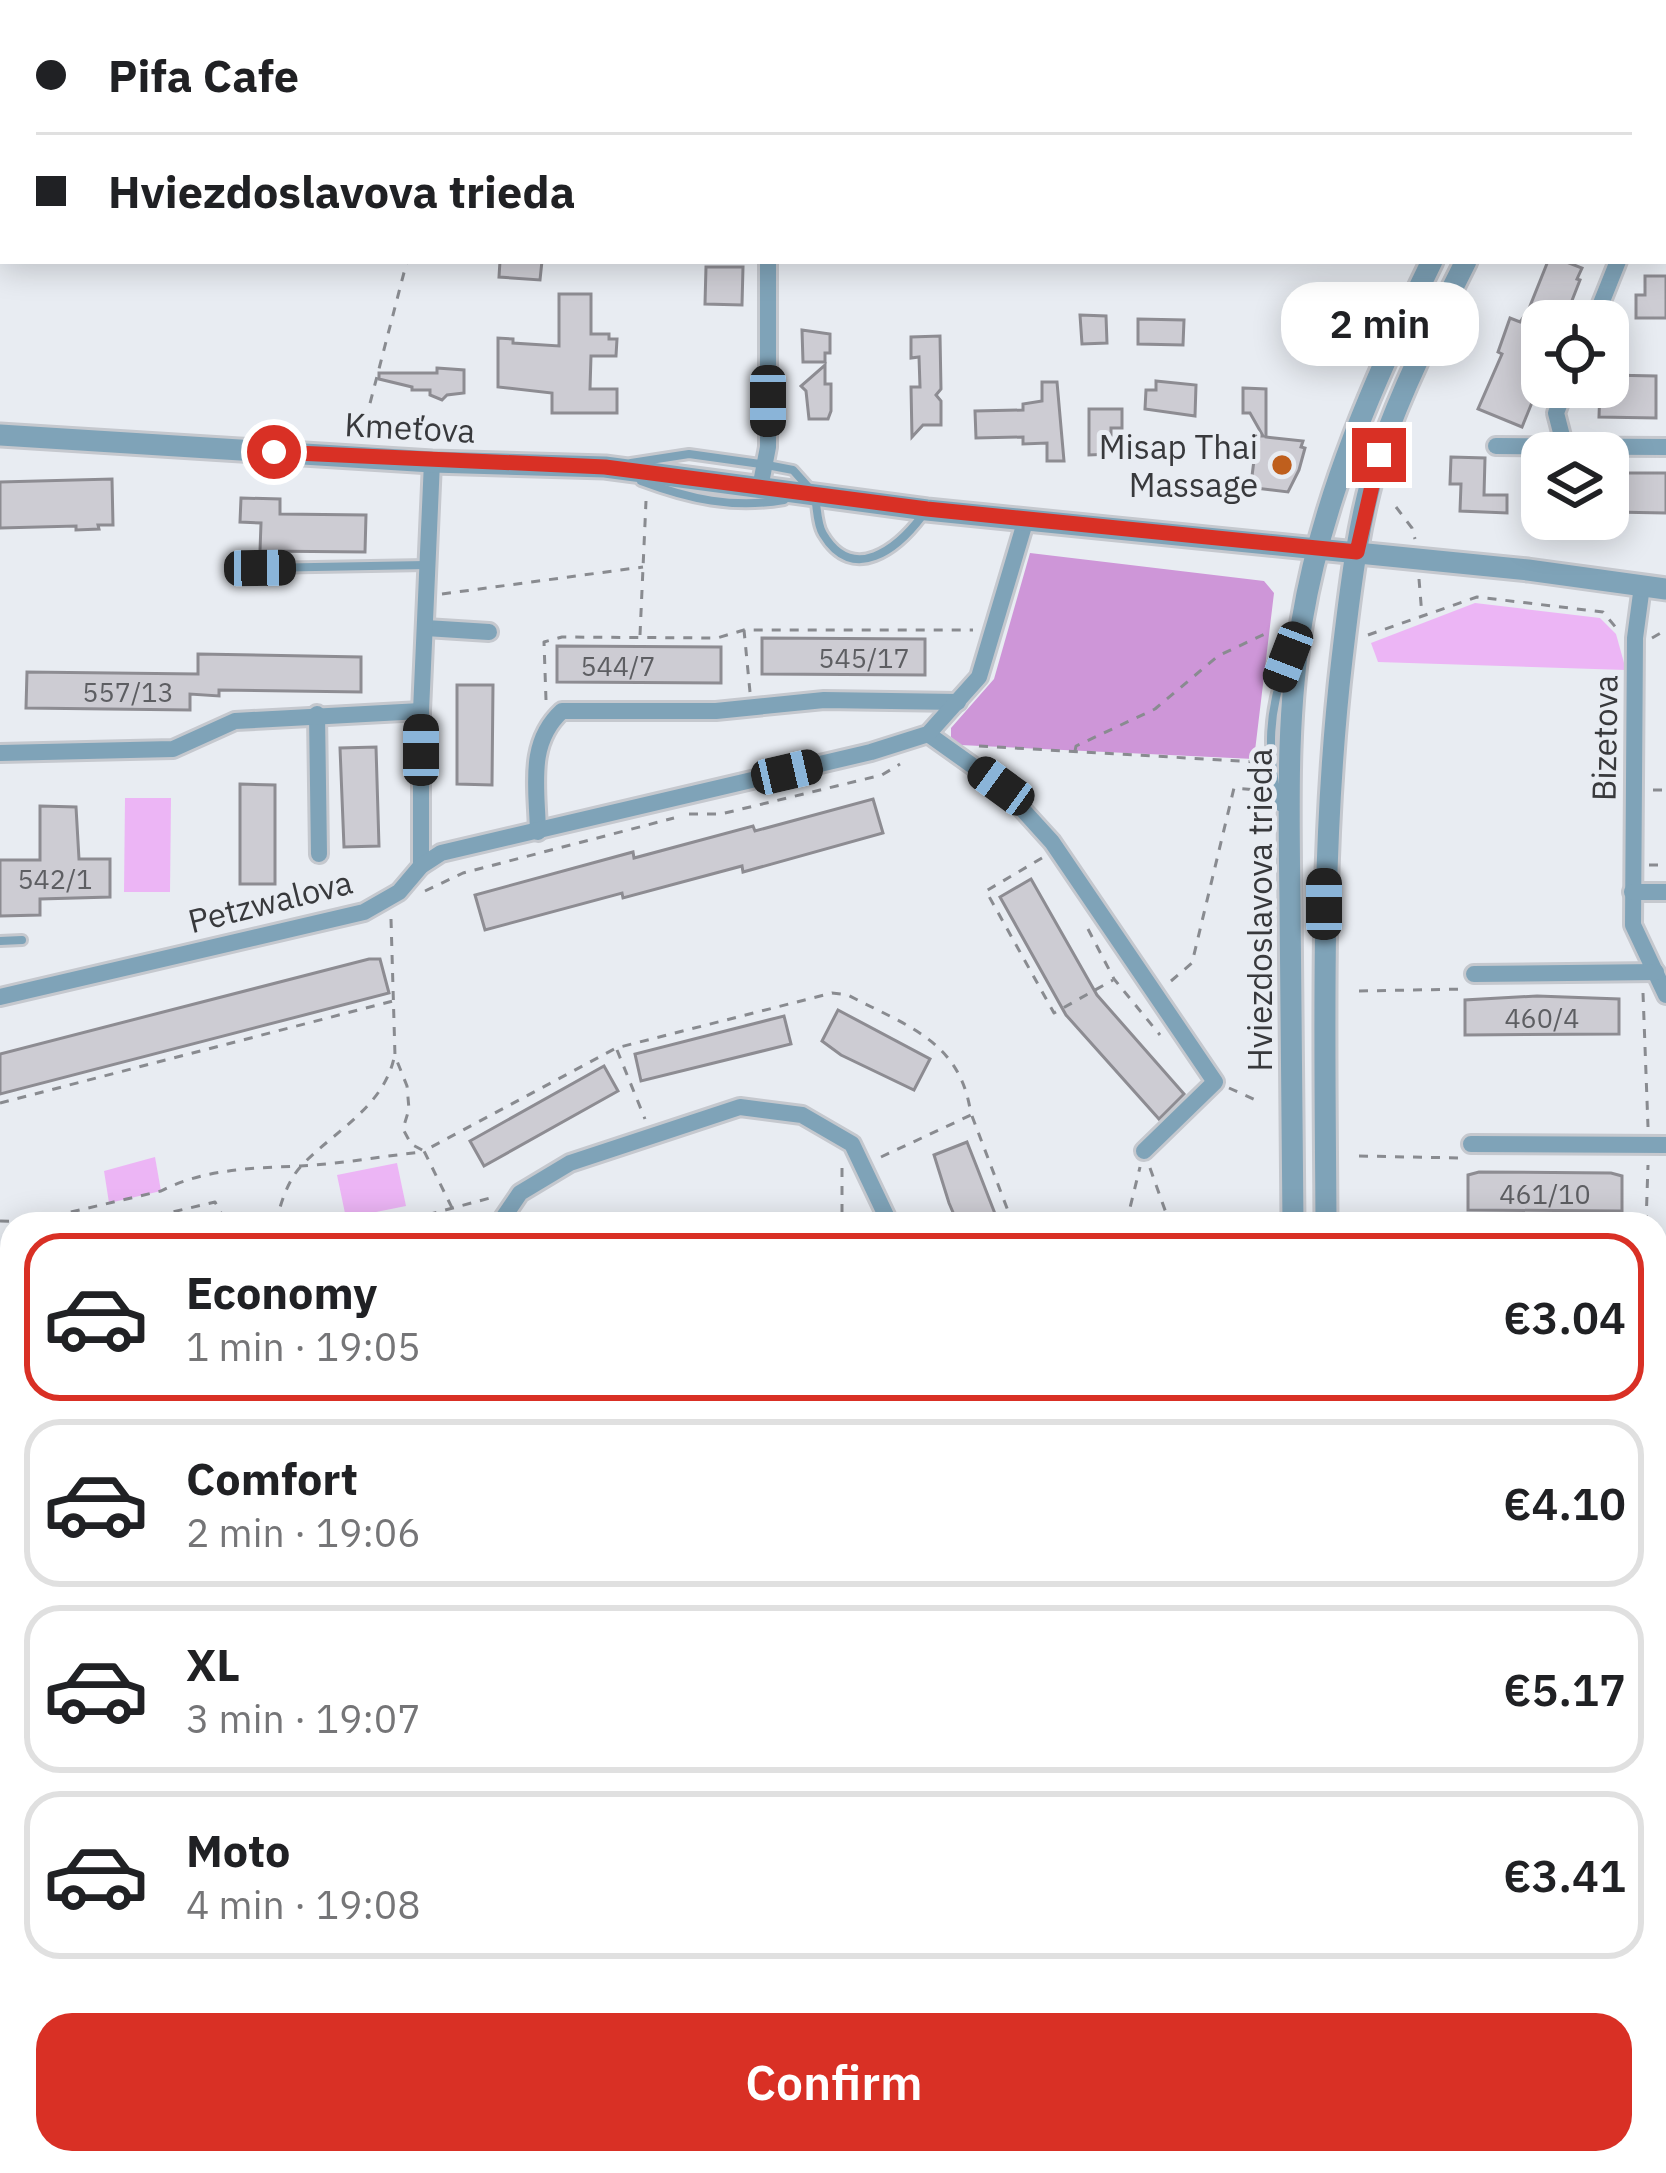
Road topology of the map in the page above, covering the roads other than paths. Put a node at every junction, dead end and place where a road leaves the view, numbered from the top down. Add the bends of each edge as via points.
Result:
1 (768, 264) edge
2 (1431, 264) edge
3 (1465, 264) edge
4 (1617, 264) edge
5 (1602, 300) edge
6 (0, 435) edge
7 (1496, 446) dead end
8 (1521, 446) edge
9 (1629, 446) edge
10 (1666, 447) edge
11 (432, 462) junction
12 (766, 465) junction
13 (605, 467) junction
14 (760, 488) junction
15 (815, 495) junction
16 (927, 509) junction
17 (1026, 519) junction
18 (1317, 551) junction
19 (1357, 552) junction
20 (428, 566) junction
21 (260, 568) dead end
22 (1642, 586) junction
23 (1666, 589) edge
24 (426, 628) junction
25 (489, 632) dead end
26 (958, 702) junction
27 (421, 711) junction
28 (317, 714) junction
29 (928, 734) junction
30 (0, 753) edge
31 (538, 832) junction
32 (319, 854) dead end
33 (421, 866) junction
34 (1632, 892) junction
35 (1666, 892) edge
36 (22, 940) dead end
37 (0, 941) edge
38 (1656, 973) junction
39 (1474, 974) dead end
40 (1666, 995) edge
41 (0, 998) edge
42 (1471, 1144) dead end
43 (1666, 1145) edge
44 (1144, 1151) road end
45 (499, 1212) edge
46 (884, 1212) edge
47 (1293, 1212) edge
48 (1326, 1212) edge

1 - 12 street
2 - 18 street, Hviezdoslavova trieda via 1354,434
3 - 19 street, Hviezdoslavova trieda via 1379,455
4 - 5 street
6 - 11 street, Kmeťova
7 - 8 street
9 - 10 street
11 - 13 street, Kmeťova
11 - 20 street
12 - 13 lane via 689,454
12 - 14 street
12 - 15 lane via 793,470
13 - 14 street, Kmeťova
13 - 15 lane via 687,499 751,506
14 - 15 street, Kmeťova
15 - 16 street, Kmeťova
15 - 16 lane via 822,533 848,557 868,560 891,550
16 - 17 street, Kmeťova
17 - 18 street, Kmeťova
17 - 26 street, Petzwalova via 979,676
18 - 19 street, Kmeťova
18 - 47 street, Hviezdoslavova trieda via 1292,731
19 - 22 street
19 - 48 street, Hviezdoslavova trieda via 1324,867
20 - 21 lane
20 - 24 street
22 - 23 street
22 - 34 street, Bizetova
24 - 25 street
24 - 27 street
26 - 29 street, Petzwalova
26 - 31 street via 562,711 544,728 537,755
27 - 28 street
27 - 33 street
28 - 30 street via 235,721 172,749
28 - 32 street
29 - 31 street, Petzwalova
29 - 44 street via 1001,786 1052,842 1215,1082
31 - 33 street, Petzwalova via 442,853
33 - 41 street, Petzwalova via 399,892 364,911
34 - 35 street
34 - 38 street, Bizetova via 1633,925
36 - 37 lane
38 - 39 street
38 - 40 street, Bizetova
42 - 43 street
45 - 46 street via 570,1163 740,1107 802,1115 852,1144

